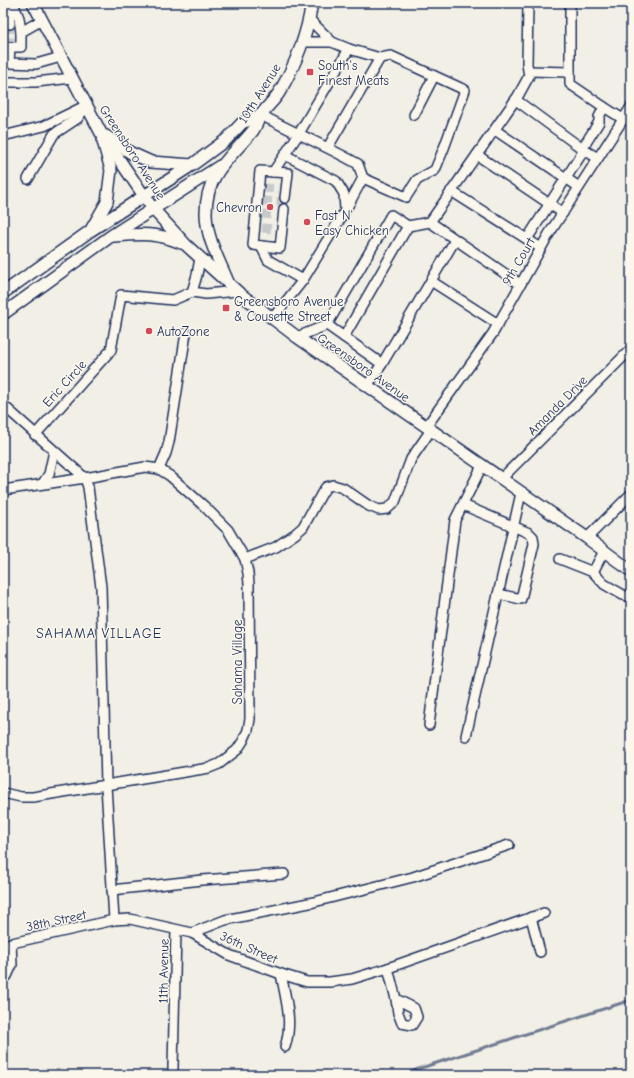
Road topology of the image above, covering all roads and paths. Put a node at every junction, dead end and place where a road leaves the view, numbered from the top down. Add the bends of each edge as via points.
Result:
1 (33, 3) edge
2 (312, 3) edge
3 (528, 3) edge
4 (570, 3) edge
5 (8, 5) edge
6 (309, 19) junction
7 (42, 20) junction
8 (10, 24) tunnel mouth
9 (21, 32) junction
10 (302, 42) junction
11 (332, 42) junction
12 (8, 46) edge
13 (349, 50) junction
14 (61, 57) junction
15 (380, 58) junction
16 (529, 71) junction
17 (570, 72) junction
18 (23, 73) junction
19 (434, 76) junction
20 (72, 78) junction
21 (3, 82) edge
22 (516, 100) junction
23 (86, 105) junction
24 (604, 107) junction
25 (631, 107) edge
26 (261, 115) junction
27 (414, 115) dead end
28 (623, 120) junction
29 (494, 130) junction
30 (101, 133) junction
31 (298, 135) junction
32 (3, 136) edge
33 (328, 148) junction
34 (583, 150) junction
35 (285, 155) junction
36 (477, 155) junction
37 (598, 158) junction
38 (192, 165) junction
39 (221, 166) junction
40 (273, 172) junction
41 (363, 178) junction
42 (28, 179) dead end
43 (565, 179) junction
44 (579, 187) junction
45 (283, 192) dead end
46 (451, 192) junction
47 (144, 196) junction
48 (549, 204) junction
49 (153, 209) junction
50 (345, 211) junction
51 (563, 212) junction
52 (281, 213) dead end
53 (430, 222) junction
54 (408, 226) junction
55 (90, 231) junction
56 (111, 236) junction
57 (527, 239) junction
58 (455, 240) junction
59 (186, 246) junction
60 (261, 246) junction
61 (541, 248) junction
62 (200, 258) junction
63 (303, 280) junction
64 (431, 281) junction
65 (520, 284) junction
66 (233, 288) junction
67 (192, 292) junction
68 (3, 293) edge
69 (3, 314) edge
70 (272, 319) junction
71 (498, 324) junction
72 (327, 325) junction
73 (186, 333) dead end
74 (297, 337) junction
75 (344, 337) junction
76 (631, 349) edge
77 (382, 364) junction
78 (367, 386) junction
79 (3, 405) edge
80 (428, 429) junction
81 (35, 435) junction
82 (54, 451) junction
83 (482, 466) junction
84 (159, 469) junction
85 (85, 478) junction
86 (500, 479) junction
87 (43, 483) junction
88 (3, 490) edge
89 (521, 493) junction
90 (631, 494) edge
91 (463, 505) junction
92 (513, 527) junction
93 (587, 538) junction
94 (604, 551) junction
95 (245, 558) junction
96 (560, 559) dead end
97 (631, 571) edge
98 (593, 572) junction
99 (498, 594) junction
100 (631, 597) edge
101 (429, 725) dead end
102 (466, 736) dead end
103 (106, 785) junction
104 (3, 793) edge
105 (509, 845) dead end
106 (284, 874) dead end
107 (112, 890) junction
108 (544, 913) dead end
109 (531, 917) junction
110 (114, 920) junction
111 (176, 930) junction
112 (192, 933) junction
113 (7, 944) edge
114 (540, 952) dead end
115 (388, 968) junction
116 (281, 974) junction
117 (3, 978) edge
118 (396, 999) dead end
119 (285, 1047) dead end
120 (173, 1069) dead end

1 - 7 main road, Greensboro Avenue
2 - 6 main road, 10th Avenue
3 - 16 street
4 - 17 street
5 - 8 street
5 - 9 street via 19,18
6 - 10 main road, 10th Avenue
6 - 11 street
7 - 9 street
7 - 14 main road, Greensboro Avenue
9 - 12 street via 21,47
10 - 11 street
10 - 26 main road, 10th Avenue via 280,91
11 - 13 street
12 - 18 street via 9,63
13 - 15 street
13 - 31 street
14 - 18 street via 36,64
14 - 20 main road, Greensboro Avenue
15 - 19 street via 391,56
15 - 33 street
16 - 17 street
16 - 22 street
17 - 24 street via 570,84
18 - 20 street
18 - 21 street
19 - 27 street
19 - 41 street via 465,90 435,170 417,180 406,197
20 - 23 main road, Greensboro Avenue
22 - 29 street
22 - 34 street
23 - 30 main road, Greensboro Avenue
23 - 32 street via 44,126
23 - 42 street via 78,118 54,134
24 - 28 street
24 - 34 street via 599,122
25 - 28 street, 9th Court
26 - 31 street
26 - 38 main road via 242,124 226,140
26 - 39 main road, 10th Avenue via 252,132
28 - 37 street, 9th Court
29 - 36 street
29 - 43 street
30 - 38 main road via 131,153 151,162
30 - 47 main road, Greensboro Avenue
30 - 55 main road via 111,170 108,202
31 - 33 street
31 - 35 street
33 - 41 street via 358,164
34 - 37 street
34 - 43 street
35 - 40 street
35 - 50 street via 336,181 344,194
36 - 46 street
36 - 48 street
37 - 44 street, 9th Court
38 - 47 main road
39 - 49 main road
39 - 66 main road via 209,192 206,212 209,235
40 - 45 street via 288,173
40 - 60 street via 260,171 258,227 252,245
41 - 50 street
43 - 44 street
43 - 48 street
44 - 51 street, 9th Court
46 - 53 street
46 - 57 street
47 - 49 main road, Greensboro Avenue
47 - 55 main road
48 - 51 street
48 - 57 street
49 - 56 main road
49 - 59 main road, Greensboro Avenue
50 - 63 street
51 - 61 street, 9th Court
52 - 60 street via 278,230 280,248
53 - 54 street
53 - 58 street
54 - 72 street via 391,215
54 - 75 street
55 - 68 main road
56 - 59 main road via 154,234 168,237
56 - 69 main road
57 - 61 street
58 - 64 street
58 - 65 street
59 - 62 main road, Greensboro Avenue
60 - 63 street via 268,260
61 - 65 street, 9th Court
62 - 66 main road, Greensboro Avenue
62 - 67 street
63 - 70 street
64 - 71 street
64 - 77 street
65 - 71 street, 9th Court
66 - 67 street via 206,294
66 - 70 main road, Greensboro Avenue
67 - 81 street, Eric Circle via 174,300 121,295 111,350
70 - 74 main road, Greensboro Avenue
71 - 80 street, 9th Court
72 - 74 street
72 - 75 street
73 - 84 street via 169,442
74 - 78 main road, Greensboro Avenue
75 - 77 street
76 - 86 street, Amanda Drive
77 - 78 street
78 - 80 main road, Greensboro Avenue
79 - 81 street
80 - 83 main road, Greensboro Avenue
80 - 95 street, 9th Court via 411,459 394,502 387,509 379,510 369,506 343,488 333,485 322,493 303,527 295,534 276,547
81 - 82 street
82 - 85 street
82 - 87 street via 49,474
83 - 86 main road, Greensboro Avenue
83 - 91 street
84 - 85 street via 145,467
84 - 95 street, Sahama Village via 220,521
85 - 87 street
85 - 103 street via 101,587
86 - 89 main road, Greensboro Avenue
87 - 88 street
89 - 92 street
89 - 93 main road, Greensboro Avenue
90 - 93 street
91 - 92 street
91 - 101 street via 455,520
92 - 99 street
92 - 99 street via 529,533 534,544 522,599
93 - 94 main road, Greensboro Avenue
94 - 97 main road, Greensboro Avenue
94 - 98 street
95 - 103 street, Sahama Village via 249,584 250,707 248,730 243,741 229,758 209,768
96 - 98 street
98 - 100 street via 604,584
99 - 102 street
103 - 104 street, Sahama Village via 33,797
103 - 107 street
105 - 112 street, 36th Street via 413,877 314,902 225,920
106 - 107 street
107 - 110 street
108 - 109 street, 36th Street
109 - 114 street
109 - 115 street, 36th Street
110 - 111 street, 11th Avenue via 130,919
110 - 113 street, 38th Street
111 - 112 street
111 - 120 street, 11th Avenue
112 - 116 street, 36th Street via 229,955
113 - 117 street via 12,965 7,976
115 - 116 street, 36th Street via 352,979 330,982 307,982
115 - 118 street
116 - 119 street via 290,1025

